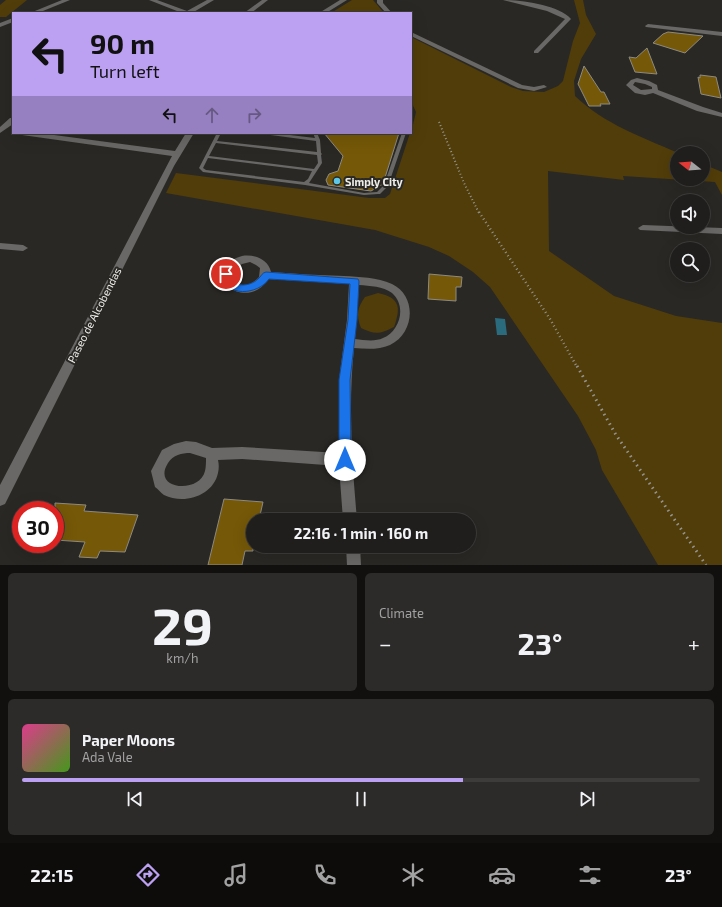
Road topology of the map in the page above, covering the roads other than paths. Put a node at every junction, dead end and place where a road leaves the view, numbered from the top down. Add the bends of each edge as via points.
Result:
1 (68, 0) edge
2 (152, 0) edge
3 (211, 0) edge
4 (265, 0) edge
5 (344, 0) edge
6 (380, 0) edge
7 (506, 0) edge
8 (36, 12) edge
9 (184, 12) edge
10 (189, 12) edge
11 (248, 12) edge
12 (324, 12) edge
13 (388, 12) edge
14 (12, 20) edge
15 (0, 25) edge
16 (648, 26) dead end
17 (412, 34) edge
18 (722, 34) edge
19 (536, 52) dead end
20 (544, 87) dead end
21 (654, 91) dead end
22 (722, 116) edge
23 (12, 121) edge
24 (0, 130) edge
25 (12, 132) edge
26 (30, 134) edge
27 (85, 134) edge
28 (189, 134) edge
29 (218, 134) edge
30 (274, 134) edge
31 (315, 134) edge
32 (404, 134) edge
33 (79, 140) junction
34 (318, 140) junction
35 (214, 142) junction
36 (176, 154) junction
37 (320, 154) junction
38 (207, 157) junction
39 (314, 170) junction
40 (305, 184) junction
41 (643, 228) dead end
42 (722, 231) edge
43 (0, 246) edge
44 (23, 248) dead end
45 (266, 275) dead end
46 (354, 281) junction
47 (350, 343) junction
48 (212, 454) dead end
49 (345, 460) junction
50 (0, 499) edge
51 (349, 513) edge
52 (353, 553) edge
53 (354, 565) edge

1 - 8 street
2 - 9 street
3 - 10 street
4 - 11 street
5 - 12 street
6 - 13 street
7 - 19 street via 559,12 567,17 568,19
14 - 15 street
16 - 18 street
17 - 20 street via 520,87
21 - 22 street
23 - 24 street
24 - 25 street
26 - 33 street
27 - 33 street
28 - 36 street, Paseo de Alcobendas
29 - 35 lane
30 - 34 lane
31 - 34 lane
32 - 40 lane via 386,186 378,193 364,194
33 - 36 street
34 - 37 lane
35 - 37 lane
35 - 38 lane
36 - 50 street, Paseo de Alcobendas
37 - 39 lane via 320,163
38 - 39 lane
38 - 40 lane via 201,168 205,170
39 - 40 lane via 310,180
41 - 42 street
43 - 44 street
45 - 46 street
46 - 47 street
46 - 47 street via 387,285 396,290 403,297 406,316 395,337 386,342
47 - 49 street via 345,380
48 - 49 street
49 - 51 street
52 - 53 street

